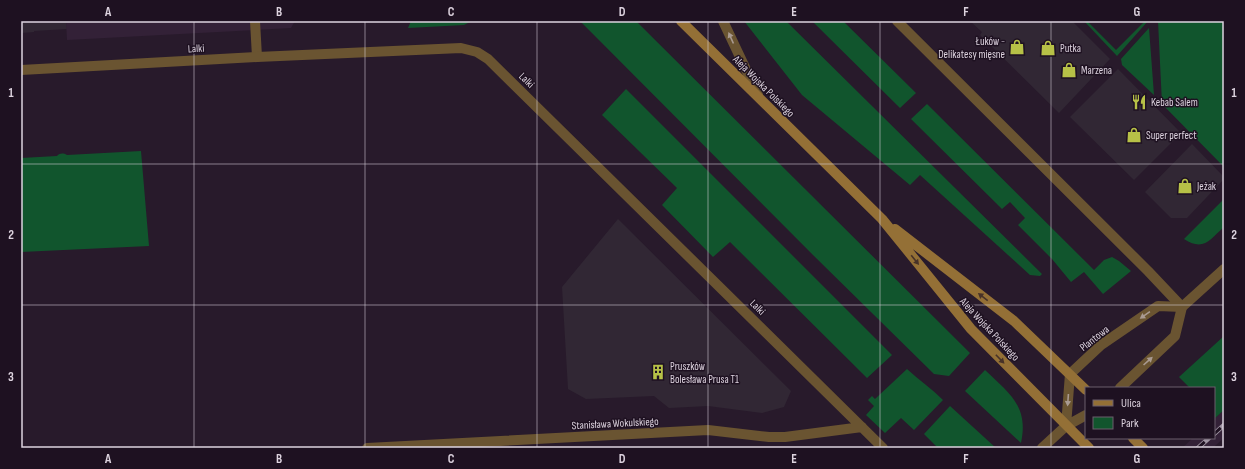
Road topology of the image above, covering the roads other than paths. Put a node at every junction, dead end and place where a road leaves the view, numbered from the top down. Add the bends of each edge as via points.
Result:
1 (256, 21) edge
2 (681, 21) edge
3 (723, 21) edge
4 (897, 21) edge
5 (257, 57) junction
6 (21, 70) edge
7 (760, 99) junction
8 (882, 219) junction
9 (1224, 269) edge
10 (1182, 307) junction
11 (1070, 374) junction
12 (1121, 387) edge
13 (1085, 389) edge
14 (1085, 416) edge
15 (1066, 426) junction
16 (862, 427) junction
17 (1134, 439) edge
18 (367, 448) edge
19 (883, 448) edge
20 (1042, 448) edge
21 (1089, 448) edge
22 (1143, 448) edge

1 - 5 street
2 - 7 main road, Aleja Wojska Polskiego
7 -> 3 street
4 - 10 street
5 - 6 street, Lalki
5 - 16 street, Lalki via 461,48 477,52 488,59
7 - 8 main road, Aleja Wojska Polskiego
11 -> 8 main road, Aleja Wojska Polskiego via 1014,321
8 -> 15 main road, Aleja Wojska Polskiego via 971,329
9 - 10 street
10 -> 11 street, Plantowa via 1158,306 1101,345
12 -> 10 street via 1175,336
11 - 13 main road, Aleja Wojska Polskiego
11 -> 15 street
14 - 15 street
15 - 20 street
15 - 21 main road, Aleja Wojska Polskiego
16 - 18 street, Stanisława Wokulskiego via 786,437 708,430
16 - 19 street, Lalki
17 - 22 main road

